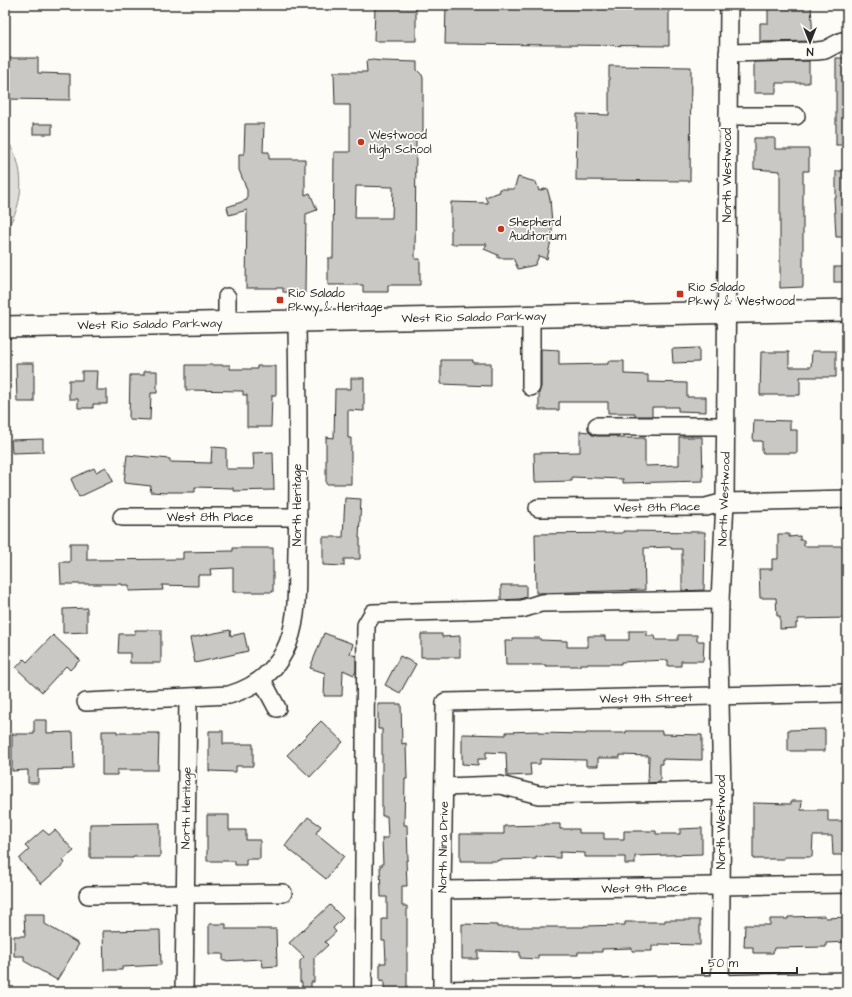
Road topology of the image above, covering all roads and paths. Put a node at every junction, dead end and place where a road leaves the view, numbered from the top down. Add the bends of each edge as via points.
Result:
1 (728, 5) edge
2 (842, 41) dead end
3 (728, 53) junction
4 (728, 116) junction
5 (796, 116) dead end
6 (227, 297) dead end
7 (847, 310) edge
8 (726, 313) junction
9 (531, 316) junction
10 (297, 321) junction
11 (227, 323) junction
12 (5, 327) edge
13 (531, 387) dead end
14 (597, 426) dead end
15 (725, 426) junction
16 (847, 499) edge
17 (725, 502) junction
18 (538, 508) dead end
19 (122, 517) dead end
20 (298, 517) junction
21 (720, 600) junction
22 (262, 680) junction
23 (847, 693) edge
24 (719, 696) junction
25 (188, 698) junction
26 (86, 702) dead end
27 (445, 702) joint
28 (277, 708) dead end
29 (444, 787) junction
30 (722, 791) junction
31 (847, 884) edge
32 (721, 887) junction
33 (442, 890) junction
34 (283, 893) dead end
35 (88, 895) dead end
36 (185, 895) junction
37 (847, 981) edge
38 (720, 988) edge
39 (442, 991) edge
40 (184, 992) edge
41 (363, 992) edge

1 - 3 street, North Westwood
2 - 3 street via 825,50 817,51
3 - 4 street, North Westwood
4 - 5 street
4 - 8 street, North Westwood
6 - 11 street
7 - 8 main road, West Rio Salado Parkway
8 - 9 main road, West Rio Salado Parkway
8 - 15 street, North Westwood
9 - 10 main road, West Rio Salado Parkway
9 - 13 street
10 - 11 main road, West Rio Salado Parkway
10 - 20 street, North Heritage
11 - 12 main road, West Rio Salado Parkway
14 - 15 street
15 - 17 street, North Westwood
16 - 17 street, West 8th Place
17 - 18 street, West 8th Place via 706,507
17 - 21 street, North Westwood
19 - 20 street, West 8th Place
20 - 22 street, North Heritage via 292,632 276,666
21 - 24 street, North Westwood
21 - 41 street via 541,603 522,609 373,614 366,625
22 - 25 street, North Heritage via 229,695
22 - 28 street
23 - 24 street, West 9th Street
24 - 27 street, West 9th Street
24 - 30 street, North Westwood
25 - 26 street, North Heritage
25 - 36 street, North Heritage
27 - 29 street, North Nina Drive
29 - 30 street via 500,786 539,795
29 - 33 street, North Nina Drive
30 - 32 street, North Westwood
31 - 32 street, West 9th Place
32 - 33 street, West 9th Place
32 - 38 street, North Westwood
33 - 39 street, North Nina Drive
34 - 36 street
35 - 36 street
36 - 40 street, North Heritage
37 - 38 street
38 - 39 street

